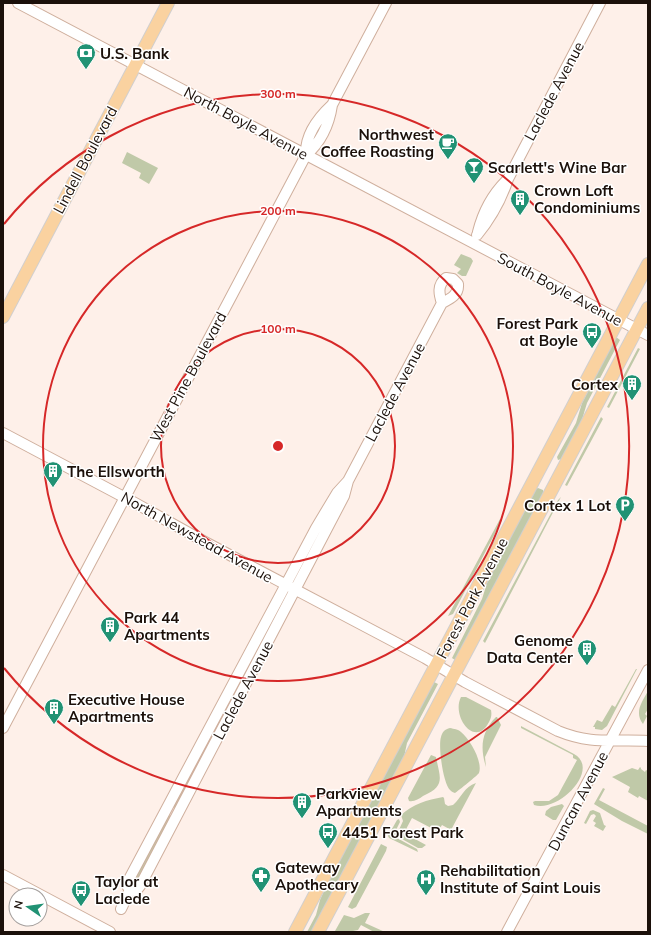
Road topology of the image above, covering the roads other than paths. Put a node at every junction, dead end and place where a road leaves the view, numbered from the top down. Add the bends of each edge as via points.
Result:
1 (18, 3) edge
2 (168, 3) edge
3 (386, 3) edge
4 (600, 3) edge
5 (135, 64) junction
6 (306, 155) junction
7 (475, 239) junction
8 (648, 264) edge
9 (442, 303) dead end
10 (648, 308) edge
11 (3, 317) edge
12 (619, 320) junction
13 (637, 329) junction
14 (648, 335) edge
15 (3, 433) edge
16 (348, 481) junction
17 (124, 497) junction
18 (286, 585) junction
19 (295, 590) junction
20 (436, 664) junction
21 (648, 670) edge
22 (454, 676) junction
23 (3, 728) edge
24 (609, 741) junction
25 (648, 741) edge
26 (3, 875) edge
27 (130, 890) junction
28 (121, 909) dead end
29 (108, 932) edge
30 (295, 932) edge
31 (318, 932) edge
32 (507, 932) edge

1 - 5 street, North Boyle Avenue
2 - 5 main road, Lindell Boulevard
3 - 6 street, West Pine Boulevard via 332,105 315,125 308,139
4 - 7 street, Laclede Avenue via 508,179 493,196 483,214
5 - 6 street, North Boyle Avenue
5 - 11 main road, Lindell Boulevard
6 - 7 street, North Boyle Avenue
6 - 17 street, West Pine Boulevard
7 - 12 street, South Boyle Avenue
8 - 12 main road, Forest Park Avenue
9 - 16 street, Laclede Avenue
10 - 13 main road, Forest Park Avenue
12 - 13 street, South Boyle Avenue
12 - 20 main road, Forest Park Avenue
13 - 14 street, South Boyle Avenue
13 - 22 main road, Forest Park Avenue
15 - 17 street, North Newstead Avenue
16 - 18 street, Laclede Avenue via 325,513
16 - 19 street, Laclede Avenue via 344,496
17 - 18 street, North Newstead Avenue
17 - 23 street, West Pine Boulevard
18 - 19 street, North Newstead Avenue
18 - 27 street, Laclede Avenue via 127,883
19 - 20 street, North Newstead Avenue
19 - 27 street, Laclede Avenue via 140,886 136,891
20 - 22 street, North Newstead Avenue
20 - 30 main road, Forest Park Avenue
21 - 24 street, Duncan Avenue
22 - 24 street, North Newstead Avenue via 565,734
22 - 31 main road, Forest Park Avenue
24 - 25 street, North Newstead Avenue
24 - 32 street, Duncan Avenue
26 - 29 street
27 - 28 street, Laclede Avenue

